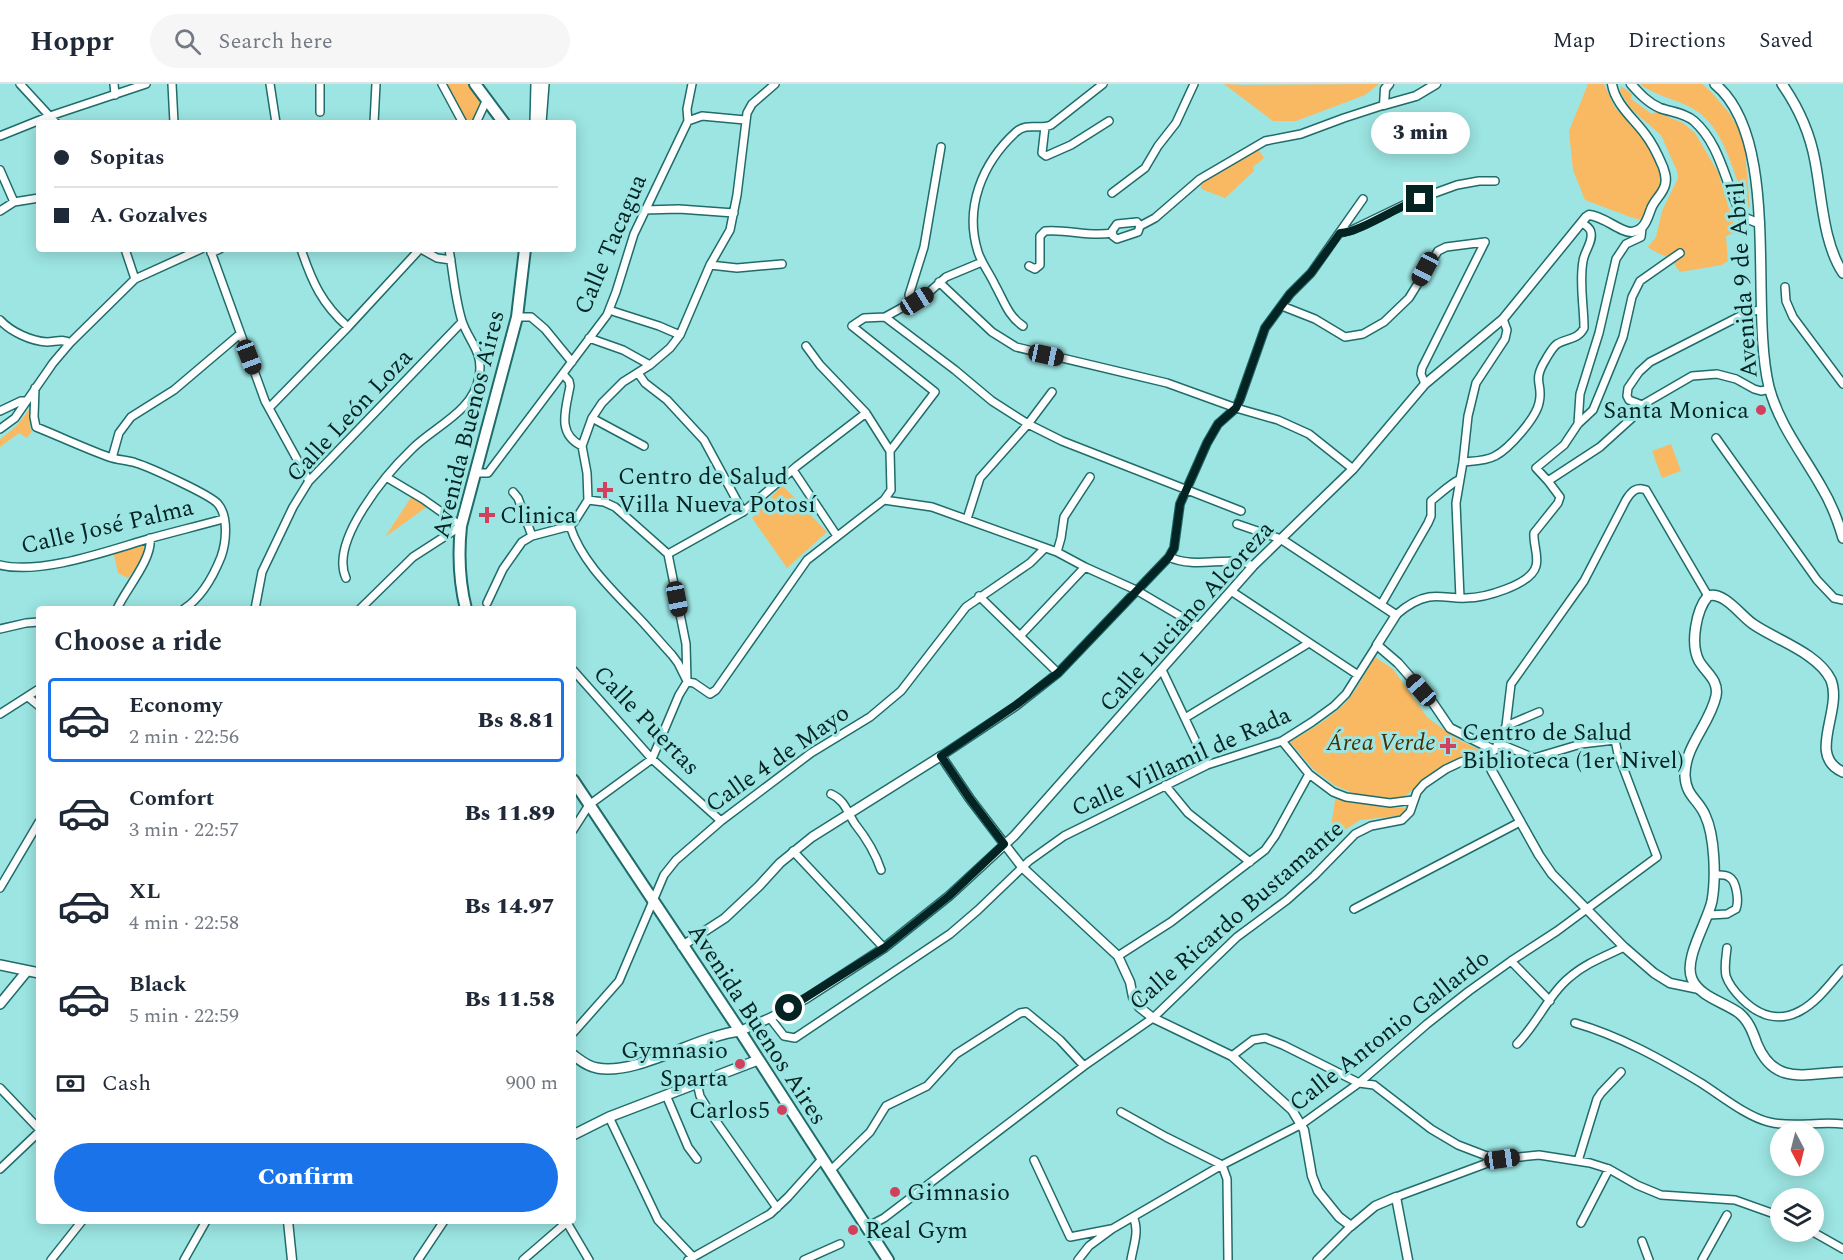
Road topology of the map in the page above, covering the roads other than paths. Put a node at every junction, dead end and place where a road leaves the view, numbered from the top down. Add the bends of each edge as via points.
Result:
1 (20, 84) edge
2 (114, 84) edge
3 (146, 84) edge
4 (172, 84) edge
5 (270, 84) edge
6 (320, 84) edge
7 (376, 84) edge
8 (442, 84) edge
9 (475, 84) edge
10 (536, 84) edge
11 (544, 84) edge
12 (692, 84) edge
13 (775, 84) edge
14 (1103, 84) edge
15 (1194, 84) edge
16 (1389, 84) edge
17 (1436, 84) edge
18 (1612, 84) edge
19 (1631, 84) edge
20 (1715, 84) edge
21 (1782, 84) edge
22 (115, 94) junction
23 (487, 99) junction
24 (1384, 105) junction
25 (320, 112) dead end
26 (50, 116) junction
27 (40, 120) edge
28 (53, 120) edge
29 (174, 120) edge
30 (276, 120) edge
31 (374, 120) edge
32 (461, 120) edge
33 (477, 120) edge
34 (502, 120) edge
35 (535, 120) edge
36 (541, 120) edge
37 (745, 120) junction
38 (688, 121) junction
39 (1109, 121) dead end
40 (36, 122) edge
41 (1045, 127) junction
42 (0, 136) edge
43 (941, 147) dead end
44 (0, 170) edge
45 (1495, 181) dead end
46 (1113, 193) dead end
47 (36, 198) edge
48 (1363, 199) dead end
49 (14, 202) junction
50 (644, 210) junction
51 (0, 211) edge
52 (734, 213) junction
53 (1582, 223) junction
54 (1758, 223) junction
55 (1140, 226) junction
56 (1642, 228) junction
57 (1112, 233) junction
58 (1340, 233) junction
59 (126, 252) edge
60 (194, 252) edge
61 (211, 252) edge
62 (302, 252) edge
63 (418, 252) edge
64 (426, 252) edge
65 (450, 252) edge
66 (525, 252) edge
67 (1680, 253) dead end
68 (451, 260) junction
69 (982, 262) junction
70 (782, 264) dead end
71 (710, 265) junction
72 (1029, 266) dead end
73 (1843, 273) edge
74 (135, 279) junction
75 (939, 282) junction
76 (1785, 287) dead end
77 (917, 301) junction
78 (1282, 306) junction
79 (1762, 309) junction
80 (609, 310) junction
81 (517, 317) junction
82 (885, 317) junction
83 (1503, 319) junction
84 (0, 320) edge
85 (462, 322) junction
86 (1023, 326) dead end
87 (348, 327) junction
88 (240, 334) junction
89 (680, 335) junction
90 (589, 338) junction
91 (70, 343) junction
92 (806, 346) dead end
93 (572, 362) junction
94 (650, 365) junction
95 (638, 373) junction
96 (562, 374) junction
97 (1425, 384) junction
98 (1843, 384) edge
99 (35, 388) junction
100 (1770, 389) junction
101 (1052, 392) dead end
102 (26, 401) junction
103 (1642, 405) junction
104 (269, 408) junction
105 (1236, 408) junction
106 (0, 411) edge
107 (866, 413) junction
108 (592, 418) junction
109 (1028, 424) junction
110 (1578, 424) junction
111 (0, 429) edge
112 (1716, 438) dead end
113 (582, 446) junction
114 (644, 446) dead end
115 (890, 451) junction
116 (112, 458) junction
117 (1463, 462) junction
118 (1353, 469) junction
119 (793, 470) junction
120 (476, 473) junction
121 (386, 477) junction
122 (1090, 477) dead end
123 (1459, 480) junction
124 (309, 481) junction
125 (1548, 481) junction
126 (1186, 489) junction
127 (513, 492) dead end
128 (588, 500) junction
129 (884, 500) junction
130 (1241, 511) dead end
131 (743, 512) junction
132 (223, 519) junction
133 (967, 519) junction
134 (1237, 524) dead end
135 (461, 526) junction
136 (570, 526) junction
137 (532, 536) junction
138 (837, 536) junction
139 (150, 538) junction
140 (1281, 538) junction
141 (1843, 538) edge
142 (1045, 548) junction
143 (1057, 552) junction
144 (668, 554) junction
145 (1169, 557) junction
146 (0, 565) edge
147 (1253, 566) junction
148 (1085, 567) junction
149 (346, 578) dead end
150 (1136, 590) junction
151 (1231, 591) junction
152 (979, 596) junction
153 (1708, 596) junction
154 (1460, 598) junction
155 (1843, 600) edge
156 (487, 603) dead end
157 (1382, 603) junction
158 (119, 606) edge
159 (188, 606) edge
160 (256, 606) edge
161 (363, 606) edge
162 (465, 606) edge
163 (1396, 615) junction
164 (36, 622) edge
165 (1199, 627) junction
166 (0, 629) edge
167 (1020, 636) junction
168 (1309, 643) junction
169 (1377, 645) junction
170 (1162, 670) junction
171 (576, 673) edge
172 (1058, 673) junction
173 (1358, 675) junction
174 (687, 682) junction
175 (36, 691) edge
176 (28, 697) junction
177 (36, 704) edge
178 (1539, 712) dead end
179 (0, 714) edge
180 (1185, 718) junction
181 (1506, 726) junction
182 (1282, 741) junction
183 (1496, 746) junction
184 (941, 756) junction
185 (1485, 756) junction
186 (652, 759) junction
187 (1207, 765) junction
188 (1843, 772) edge
189 (1309, 774) junction
190 (576, 785) edge
191 (1165, 785) junction
192 (831, 794) dead end
193 (1413, 800) junction
194 (589, 805) junction
195 (849, 813) junction
196 (721, 821) junction
197 (1520, 822) junction
198 (576, 825) edge
199 (36, 827) edge
200 (1004, 844) junction
201 (793, 851) junction
202 (1250, 862) junction
203 (1022, 867) junction
204 (881, 870) dead end
205 (1714, 875) junction
206 (0, 888) edge
207 (653, 901) junction
208 (1354, 909) dead end
209 (1587, 909) junction
210 (1709, 915) junction
211 (682, 946) junction
212 (1624, 947) junction
213 (884, 948) junction
214 (1727, 948) dead end
215 (1118, 956) junction
216 (1511, 960) junction
217 (0, 965) edge
218 (1843, 969) edge
219 (27, 971) junction
220 (36, 972) edge
221 (1699, 989) junction
222 (1550, 1001) junction
223 (0, 1004) edge
224 (770, 1018) junction
225 (1153, 1018) junction
226 (1575, 1023) dead end
227 (576, 1030) edge
228 (740, 1031) junction
229 (1517, 1044) dead end
230 (1232, 1056) junction
231 (576, 1057) edge
232 (758, 1060) junction
233 (1084, 1066) junction
234 (1621, 1072) dead end
235 (1843, 1072) edge
236 (697, 1083) junction
237 (1359, 1083) junction
238 (0, 1088) edge
239 (666, 1095) junction
240 (1121, 1112) dead end
241 (609, 1117) junction
242 (1302, 1124) junction
243 (1843, 1124) edge
244 (36, 1127) edge
245 (36, 1133) edge
246 (576, 1134) edge
247 (1492, 1158) junction
248 (697, 1159) dead end
249 (822, 1160) junction
250 (1034, 1160) dead end
251 (1578, 1161) junction
252 (1222, 1165) junction
253 (0, 1169) edge
254 (1609, 1169) junction
255 (830, 1171) junction
256 (1396, 1197) junction
257 (777, 1208) junction
258 (1770, 1212) edge
259 (1727, 1215) dead end
260 (1133, 1218) junction
261 (1581, 1223) dead end
262 (80, 1224) edge
263 (204, 1224) edge
264 (288, 1224) edge
265 (442, 1224) edge
266 (564, 1224) edge
267 (569, 1224) edge
268 (1351, 1226) junction
269 (867, 1227) junction
270 (1113, 1229) junction
271 (1824, 1238) edge
272 (1642, 1241) dead end
273 (840, 1244) dead end
274 (1843, 1249) edge
275 (691, 1258) edge
276 (51, 1260) edge
277 (184, 1260) edge
278 (292, 1260) edge
279 (418, 1260) edge
280 (523, 1260) edge
281 (589, 1260) edge
282 (804, 1260) edge
283 (888, 1260) edge
284 (1078, 1260) edge
285 (1131, 1260) edge
286 (1228, 1260) edge
287 (1317, 1260) edge
288 (1408, 1260) edge
289 (1649, 1260) edge
290 (1702, 1260) edge

1 - 26 street
2 - 22 street
3 - 22 street
4 - 29 street
5 - 30 street
6 - 25 street
7 - 31 street
8 - 32 street
9 - 23 main road
10 - 35 main road
11 - 36 main road
12 - 38 street
13 - 37 street via 752,104
14 - 41 street
15 - 46 street via 1176,123 1145,168
16 - 24 street
17 - 24 street via 1416,96
18 - 56 street via 1619,101 1658,155 1666,178 1665,188 1653,202
19 - 54 street via 1658,107 1693,120 1717,155 1743,217
20 - 54 main road, Avenida 9 de Abril via 1732,102 1748,135
21 - 73 main road via 1810,140 1830,248
22 - 26 street
23 - 33 street
23 - 34 main road
24 - 55 street via 1301,134 1265,141 1200,179
26 - 27 street
26 - 28 street
37 - 38 street via 702,116
37 - 52 street
38 - 50 street, Calle Tacagua
39 - 41 street via 1047,156 1042,152
40 - 42 street
41 - 69 street via 1029,126 1017,132 986,169 973,205 973,225
43 - 77 street via 924,248 909,295
44 - 49 street
45 - 58 street via 1466,182
47 - 49 street
48 - 58 street
49 - 51 street
50 - 52 street via 679,208
50 - 80 street, Calle Tacagua
52 - 71 street via 730,230
53 - 56 street via 1589,215 1627,232
53 - 83 street, Calle Luciano Alcoreza
53 - 117 street via 1591,233 1583,258 1580,289 1584,328 1553,348 1546,358 1537,377 1541,394 1537,410 1515,438 1497,456
54 - 79 main road, Avenida 9 de Abril
55 - 57 street via 1137,222 1117,224
55 - 57 street via 1138,232 1118,239
56 - 110 street via 1641,237 1626,244 1616,258 1580,394
57 - 72 street via 1097,236 1045,231 1040,236 1039,267
58 - 78 street
59 - 74 street
60 - 74 street
61 - 88 street
62 - 87 street via 320,296
63 - 87 street
64 - 68 street
65 - 68 street
66 - 81 main road, Avenida Buenos Aires
67 - 110 street via 1635,288 1623,336 1600,396 1593,410
68 - 85 street
69 - 75 street
69 - 86 street via 1012,317
70 - 71 street via 737,268
71 - 89 street
74 - 91 street
75 - 77 street
75 - 105 street via 992,332 1016,347 1167,383
76 - 98 street via 1793,317
77 - 82 street
78 - 97 street via 1310,316 1345,337 1363,334 1384,322 1409,298 1437,251 1485,242 1422,368
78 - 105 street via 1265,328
79 - 100 main road, Avenida 9 de Abril
79 - 103 street via 1744,314 1644,367 1627,396
80 - 89 street
80 - 90 street, Calle Tacagua
81 - 93 street via 531,317
81 - 120 main road, Avenida Buenos Aires
82 - 109 street via 992,401
82 - 115 street via 864,318 852,326 935,392
83 - 97 street, Calle Luciano Alcoreza
83 - 117 street via 1505,339 1482,370 1472,395
84 - 91 street via 27,338
85 - 121 street via 479,357 476,389 461,410 412,448
85 - 124 street, Calle León Loza
87 - 104 street
88 - 104 street
88 - 116 street via 174,390 131,417 119,433
89 - 94 street
90 - 93 street, Calle Tacagua
90 - 94 street
91 - 99 street
92 - 107 street
93 - 96 street, Calle Tacagua
94 - 95 street
95 - 108 street via 623,382
95 - 131 street via 704,440
96 - 113 street via 570,386 566,430
96 - 120 street, Calle Tacagua via 488,473
97 - 118 street, Calle Luciano Alcoreza
99 - 102 street
99 - 116 street via 36,427
100 - 103 street via 1754,388 1726,376 1701,375
100 - 141 main road, Avenida 9 de Abril via 1784,425 1823,488
101 - 109 street
102 - 106 street
102 - 111 street via 15,418
103 - 125 street via 1600,447
104 - 124 street
105 - 118 street via 1309,434
105 - 126 street via 1213,432
107 - 115 street
107 - 119 street
108 - 113 street
108 - 114 street
109 - 126 street
109 - 133 street via 980,478
110 - 125 street via 1564,445 1536,468
112 - 155 street via 1817,580 1833,598
113 - 128 street
115 - 129 street via 891,490
116 - 132 street via 135,463 206,495 220,507
117 - 123 street
118 - 140 street, Calle Luciano Alcoreza
119 - 131 street
119 - 138 street
120 - 135 main road, Avenida Buenos Aires
121 - 135 street
121 - 149 street via 348,538 343,561
122 - 143 street via 1064,517
123 - 154 street via 1456,503
123 - 157 street via 1431,501 1428,523
124 - 160 street, Calle León Loza via 262,572
125 - 154 street, Calle Villamil de Rada via 1560,497 1534,533 1537,564 1533,572 1507,589
126 - 130 street
126 - 145 street
127 - 137 street
128 - 136 street
128 - 144 street via 615,507
129 - 133 street via 925,505
129 - 138 street
131 - 144 street
132 - 139 street, Calle José Palma
132 - 159 street via 225,541 217,566 198,597
133 - 142 street
134 - 140 street
135 - 161 street via 413,557
135 - 162 main road, Avenida Buenos Aires via 458,559
136 - 137 street
136 - 174 street via 593,567 672,655
137 - 156 street via 509,558
138 - 174 street via 807,560 718,688 710,694
139 - 146 street, Calle José Palma via 41,566
139 - 158 street via 144,562
140 - 147 street, Calle Luciano Alcoreza
140 - 157 street
142 - 143 street
142 - 152 street, Calle 4 de Mayo
143 - 148 street
144 - 174 street via 686,644
145 - 147 street via 1193,564 1240,562
145 - 150 street
147 - 151 street, Calle Luciano Alcoreza
148 - 150 street
148 - 167 street
150 - 165 street
150 - 172 street
151 - 165 street, Calle Luciano Alcoreza
151 - 168 street
152 - 167 street
152 - 196 street, Calle 4 de Mayo via 958,615 901,691
153 - 181 street via 1646,490 1638,488 1631,493 1584,581 1511,684
153 - 188 main road via 1724,599 1754,625 1791,644 1831,679 1836,710 1826,741 1827,755 1831,764
153 - 205 main road via 1701,608 1695,646 1700,663 1714,680 1716,695 1688,758 1685,777 1691,797 1708,820
154 - 163 street, Calle Villamil de Rada via 1425,598
157 - 163 street
163 - 169 street, Calle Villamil de Rada
164 - 166 street
165 - 170 street, Calle Luciano Alcoreza
167 - 172 street
168 - 173 street
168 - 180 street
169 - 173 street, Calle Villamil de Rada
169 - 183 street via 1405,671 1450,728
170 - 180 street
170 - 200 street, Calle Luciano Alcoreza
171 - 186 street, Calle Puertas
172 - 184 street
173 - 182 street, Calle Villamil de Rada via 1334,706
174 - 186 street
175 - 176 street
176 - 177 street
176 - 179 street
178 - 181 street
180 - 187 street
181 - 183 street
182 - 187 street, Calle Villamil de Rada
182 - 189 street
183 - 185 street, Calle Ricardo Bustamante
183 - 209 street, Calle Antonio Gallardo via 1534,758 1581,744 1615,740 1657,857
184 - 195 street
184 - 200 street
185 - 193 street, Calle Ricardo Bustamante via 1446,769 1424,784
185 - 197 street
186 - 194 street
186 - 196 street, Calle Puertas
187 - 191 street, Calle Villamil de Rada
189 - 193 street via 1339,795 1390,803
189 - 202 street via 1275,836
190 - 194 main road, Avenida Buenos Aires
191 - 202 street via 1188,813
191 - 203 street, Calle Villamil de Rada via 1064,836
192 - 195 street via 842,801
193 - 225 street, Calle Ricardo Bustamante via 1410,812 1402,820 1354,834 1314,876 1237,937
194 - 198 street
194 - 207 main road, Avenida Buenos Aires
195 - 201 street
195 - 204 street via 874,850
196 - 207 street, Calle 4 de Mayo via 676,860 664,875
197 - 208 street
197 - 209 street via 1552,874
199 - 206 street
200 - 203 street
200 - 213 street, Calle Luciano Alcoreza via 949,896
201 - 211 street via 725,918
201 - 213 street
202 - 215 street via 1171,922
203 - 215 street
203 - 224 street, Calle Villamil de Rada via 950,934 795,1038 784,1036
205 - 210 main road
205 - 210 street via 1732,880 1738,904 1727,914
207 - 211 main road, Avenida Buenos Aires
207 - 227 street, Calle 4 de Mayo via 619,981
209 - 212 street
209 - 216 street, Calle Antonio Gallardo
210 - 221 main road via 1691,962 1690,973
211 - 228 main road, Avenida Buenos Aires
212 - 221 street via 1670,983
212 - 222 street via 1571,975
213 - 224 street, Calle Luciano Alcoreza
214 - 218 street via 1728,983 1747,1005 1768,1016 1803,1010
215 - 225 street via 1133,997
216 - 222 street
216 - 237 street, Calle Antonio Gallardo via 1427,1024
217 - 219 main road
219 - 220 main road
219 - 223 main road
221 - 235 main road via 1746,1019 1759,1049 1781,1072
222 - 229 street
224 - 228 street, Calle Luciano Alcoreza
225 - 230 street
225 - 233 street, Calle Ricardo Bustamante
226 - 243 street via 1641,1049 1767,1122
228 - 231 main road, Calle Luciano Alcoreza via 714,1035 628,1066 594,1068
228 - 232 main road, Avenida Buenos Aires
230 - 237 street via 1254,1040 1265,1038
230 - 242 street via 1292,1110
232 - 236 main road
232 - 249 main road, Avenida Buenos Aires
233 - 255 street via 1026,1012 1017,1015 956,1054 935,1080 921,1090 886,1106 870,1132
233 - 269 street, Calle Ricardo Bustamante
234 - 251 street via 1598,1099
236 - 239 main road
236 - 257 street via 709,1111
237 - 242 street, Calle Antonio Gallardo
237 - 247 street via 1374,1085 1431,1130
238 - 244 street
239 - 241 main road
239 - 248 street
240 - 252 street
241 - 246 main road
241 - 275 street via 658,1221
242 - 252 street, Calle Antonio Gallardo
242 - 268 street via 1318,1191
245 - 253 street
247 - 251 street via 1539,1155
247 - 256 street
249 - 255 main road, Avenida Buenos Aires
249 - 257 street
250 - 270 street via 1070,1237
251 - 254 street
252 - 260 street, Calle Antonio Gallardo
252 - 286 street via 1227,1179
254 - 258 street via 1661,1195 1735,1200
254 - 261 street
255 - 269 main road, Avenida Buenos Aires
256 - 268 street via 1376,1206
256 - 288 street
257 - 275 street
259 - 290 street
260 - 270 street, Calle Antonio Gallardo
260 - 285 street via 1136,1230
262 - 276 street
263 - 277 street
264 - 278 street
265 - 279 street
266 - 280 street
267 - 281 street
268 - 287 street
269 - 283 main road, Avenida Buenos Aires
270 - 284 street, Calle Antonio Gallardo via 1089,1246
271 - 274 street
272 - 289 street
273 - 282 street

